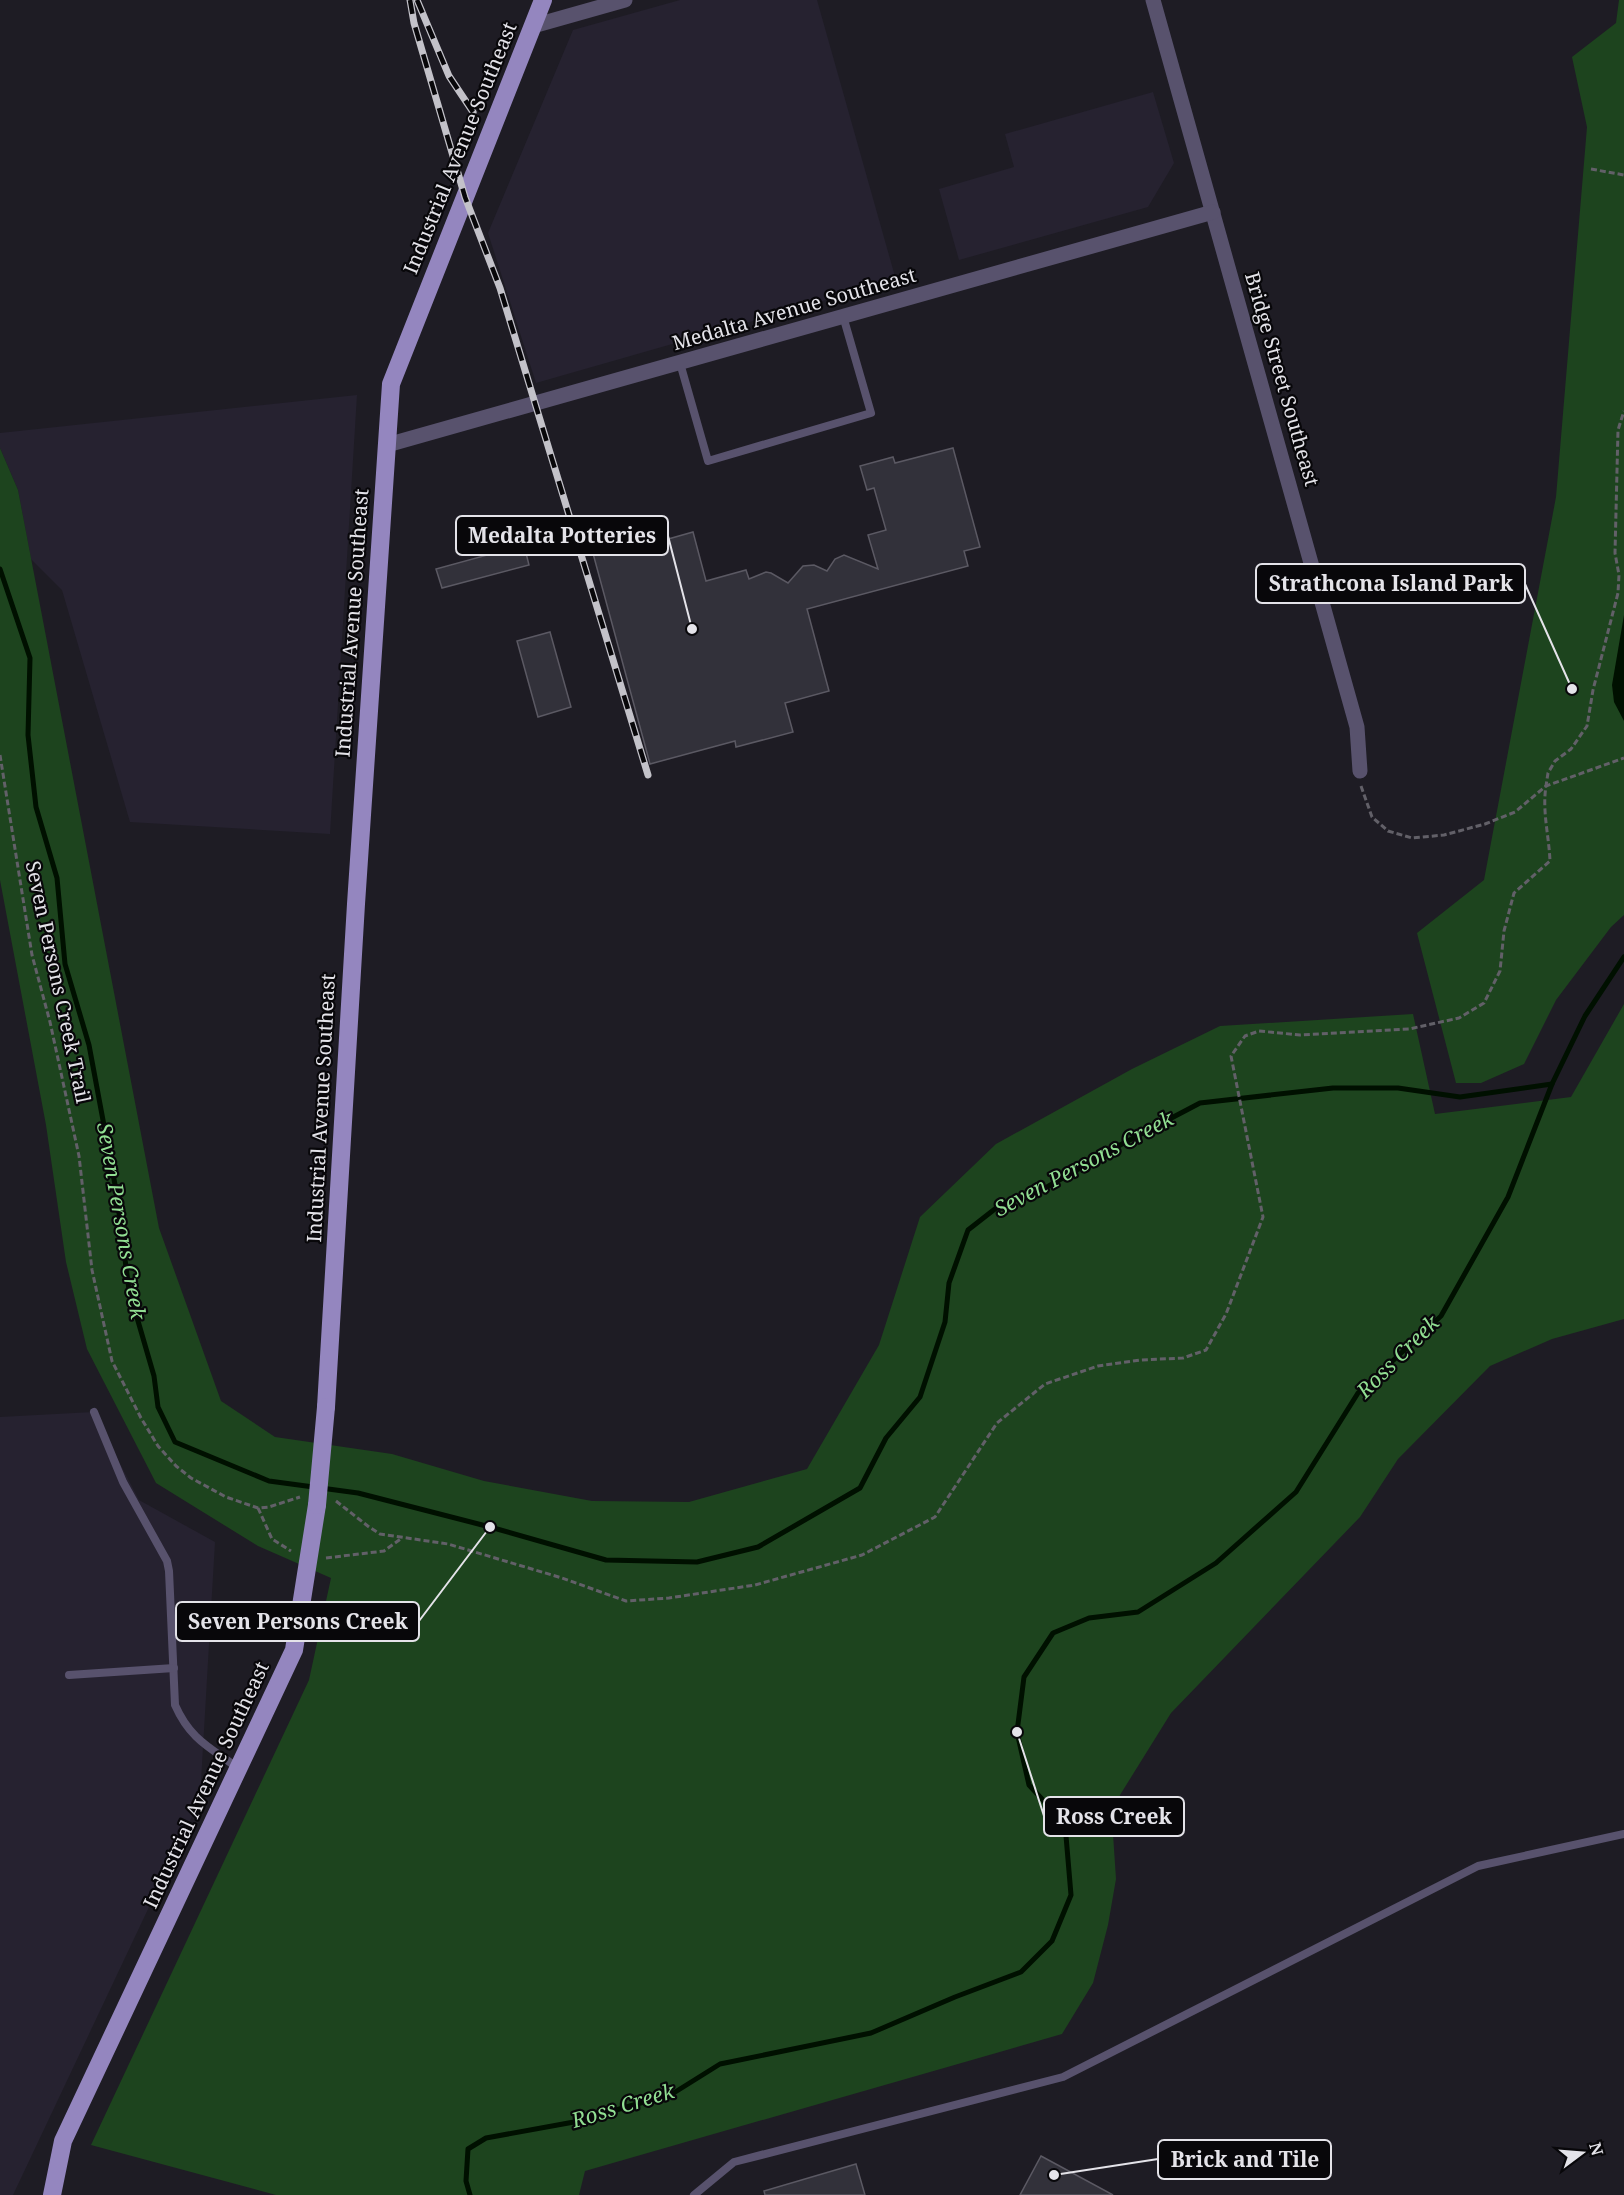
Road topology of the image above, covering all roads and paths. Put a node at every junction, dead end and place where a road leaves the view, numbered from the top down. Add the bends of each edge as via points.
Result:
1 (543, 0) edge
2 (626, 0) edge
3 (1153, 0) edge
4 (533, 26) junction
5 (1591, 169) dead end
6 (1624, 175) edge
7 (1214, 212) junction
8 (843, 316) junction
9 (680, 363) junction
10 (1624, 411) edge
11 (387, 445) junction
12 (0, 755) edge
13 (1624, 758) edge
14 (1360, 771) joint
15 (1546, 786) junction
16 (94, 1412) dead end
17 (319, 1501) junction
18 (174, 1668) junction
19 (69, 1675) dead end
20 (239, 1769) junction
21 (1624, 1834) edge
22 (52, 2195) edge
23 (694, 2195) edge

1 - 4 main road, Industrial Avenue Southeast
2 - 4 street
3 - 7 street, Bridge Street Southeast
4 - 11 main road, Industrial Avenue Southeast via 391,384
5 - 6 path
7 - 8 street, Medalta Avenue Southeast
7 - 14 street, Bridge Street Southeast via 1357,727
8 - 9 street, Medalta Avenue Southeast
8 - 9 lane via 871,413 708,461
9 - 11 street, Medalta Avenue Southeast
10 - 15 path via 1618,430 1618,593 1587,726 1555,761
11 - 17 main road, Industrial Avenue Southeast, bridge
12 - 17 path, Seven Persons Creek Trail via 33,955 79,1156 92,1269 112,1361 158,1446 191,1478 226,1497 258,1508 298,1497
13 - 15 path
14 - 15 path via 1372,816 1388,831 1412,838 1444,835 1495,820 1515,812
15 - 17 path via 1543,804 1550,861 1514,893 1504,931 1500,971 1484,1003 1459,1018 1409,1029 1300,1035 1258,1031 1245,1036 1231,1056 1263,1216 1226,1314 1206,1350 1183,1358 1098,1366 1045,1384 997,1423 934,1517 862,1555 755,1585 626,1601 448,1544 380,1534 340,1503
16 - 18 lane via 123,1482 167,1561
17 - 20 main road, Industrial Avenue Southeast via 294,1650
18 - 19 lane
18 - 20 lane via 175,1705 183,1723 195,1737
20 - 22 main road, Industrial Avenue Southeast via 63,2142
21 - 23 lane via 1478,1866 1063,2077 734,2162

